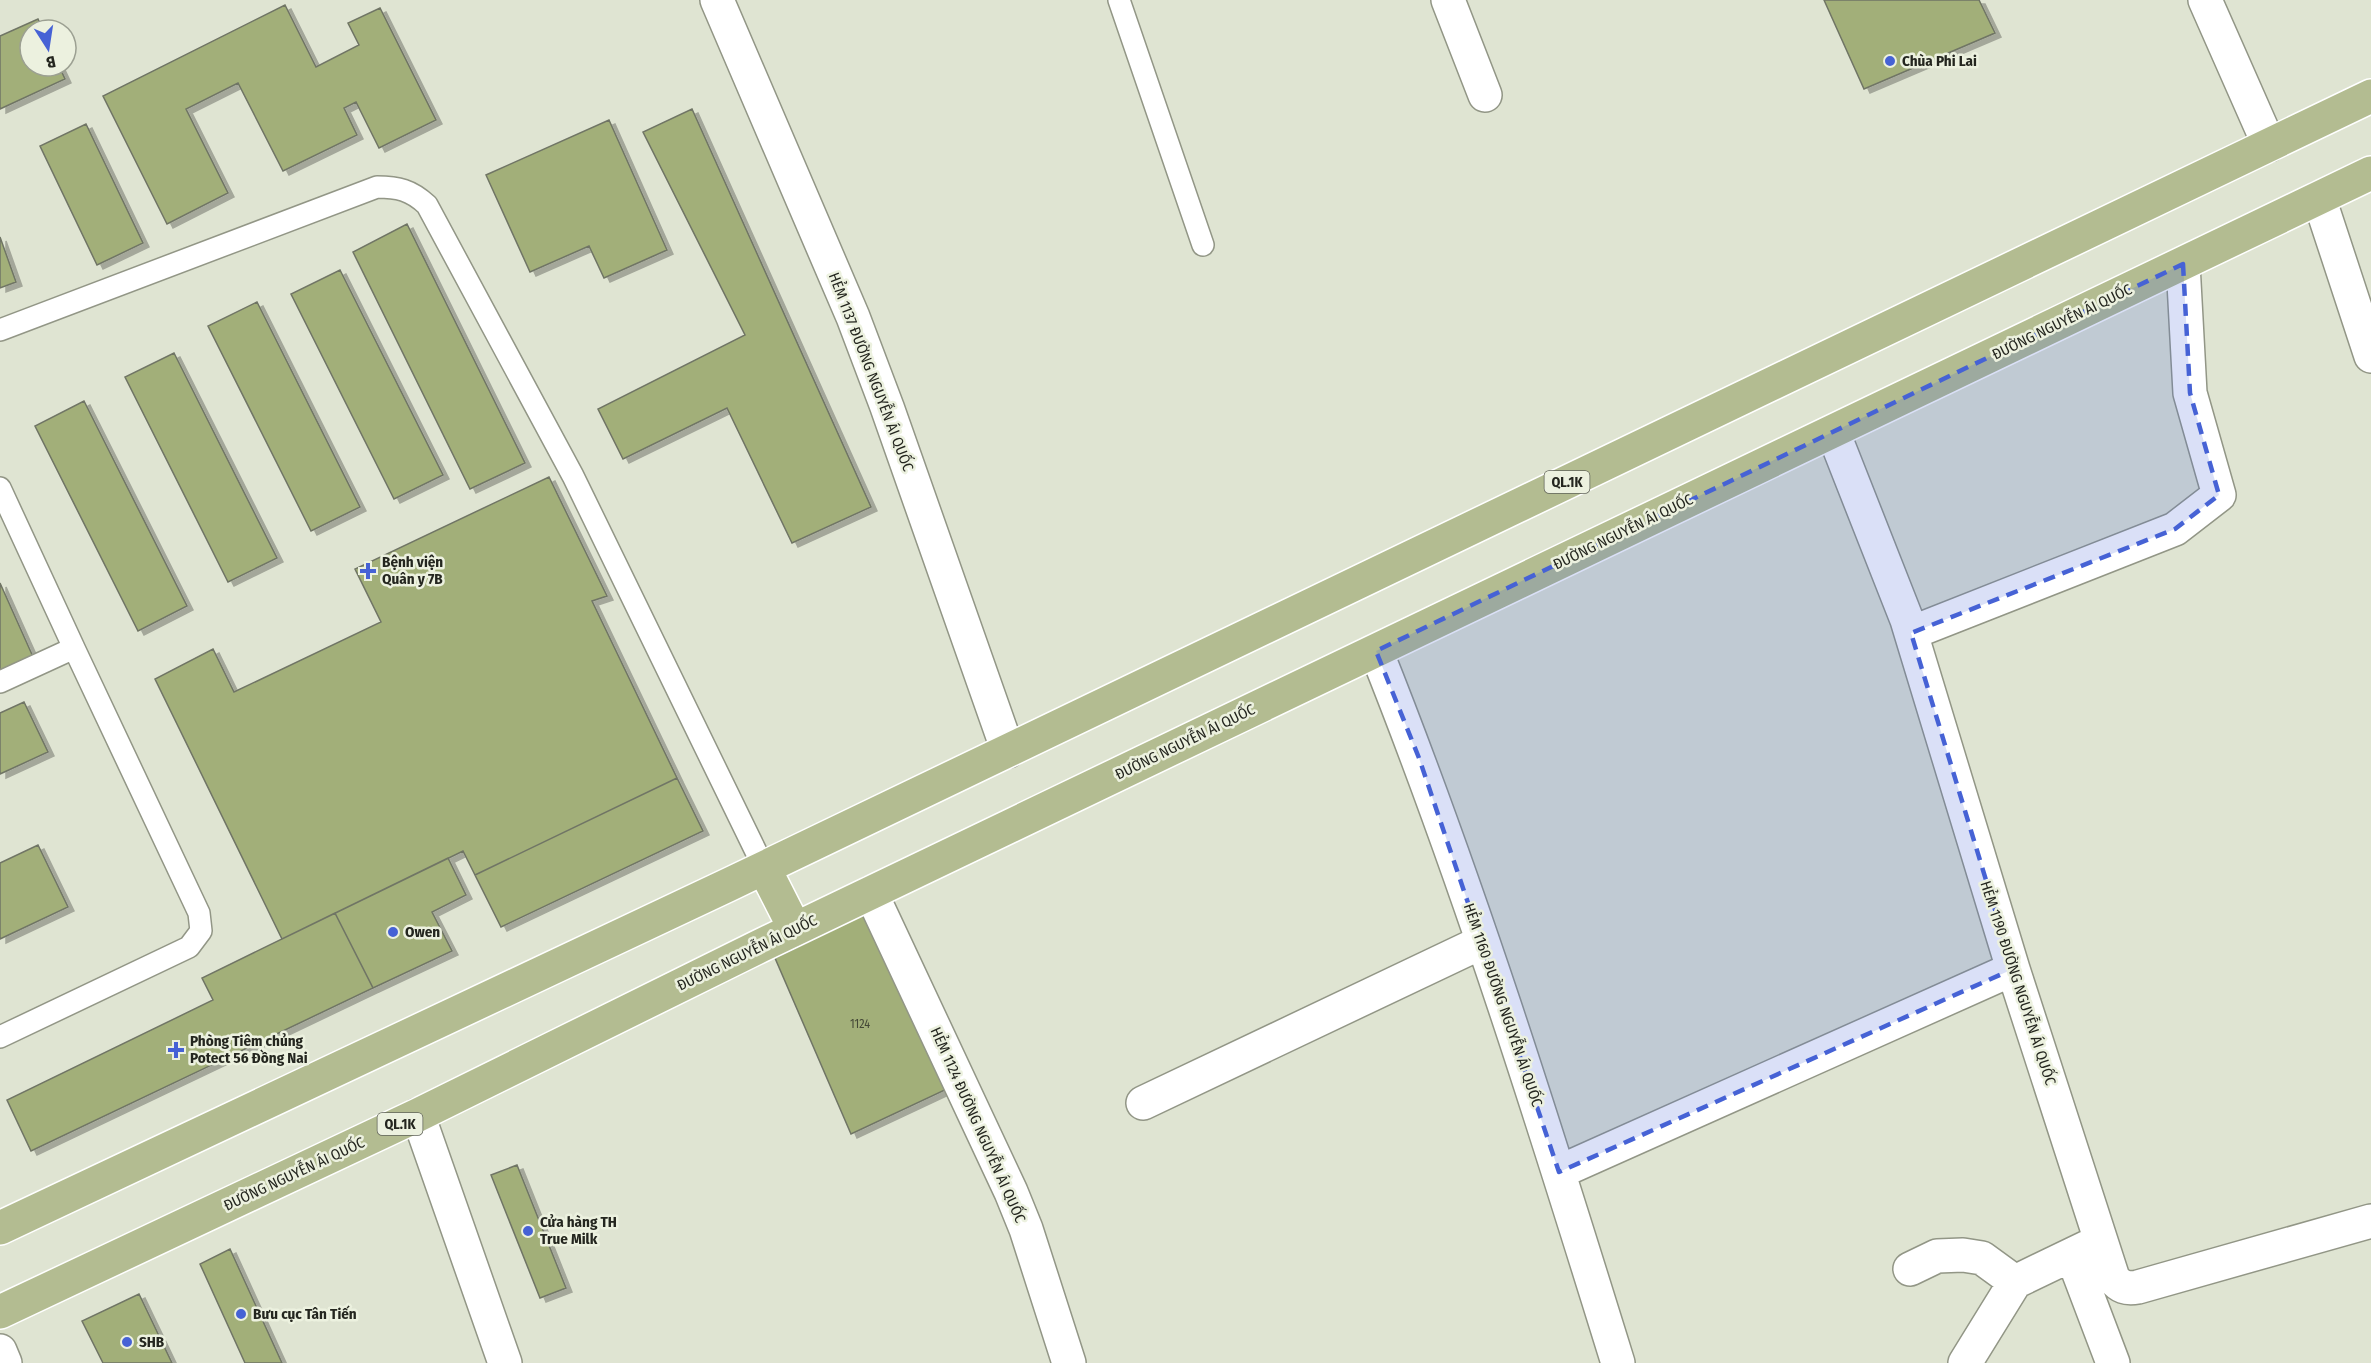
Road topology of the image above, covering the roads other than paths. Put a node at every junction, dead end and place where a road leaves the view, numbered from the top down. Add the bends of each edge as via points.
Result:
1 (717, 0) edge
2 (1119, 0) edge
3 (1448, 0) edge
4 (2205, 0) edge
5 (1485, 95) dead end
6 (2371, 96) edge
7 (2270, 145) junction
8 (2371, 173) edge
9 (2319, 198) junction
10 (1203, 245) dead end
11 (2183, 264) junction
12 (0, 330) edge
13 (2371, 356) edge
14 (1833, 432) junction
15 (0, 488) edge
16 (1911, 633) junction
17 (74, 648) junction
18 (1376, 651) junction
19 (0, 682) edge
20 (1008, 751) junction
21 (764, 868) junction
22 (871, 893) junction
23 (795, 929) junction
24 (1482, 942) junction
25 (2013, 969) junction
26 (0, 1037) edge
27 (1143, 1102) dead end
28 (418, 1115) junction
29 (1559, 1172) junction
30 (2371, 1221) edge
31 (2, 1222) edge
32 (2086, 1248) junction
33 (1910, 1269) dead end
34 (2015, 1282) junction
35 (0, 1312) edge
36 (0, 1351) edge
37 (5, 1363) edge
38 (505, 1363) edge
39 (1069, 1363) edge
40 (1618, 1363) edge
41 (1965, 1363) edge
42 (2113, 1363) edge

1 - 20 street, HẺM 1137 ĐƯỜNG NGUYỄN ÁI QUỐC via 860,336
2 - 10 lane
3 - 5 street
4 - 7 street
6 - 7 main road, QL.1K
7 - 20 main road, QL.1K
8 - 9 main road, ĐƯỜNG NGUYỄN ÁI QUỐC / QL.1K
9 - 11 main road, ĐƯỜNG NGUYỄN ÁI QUỐC / QL.1K
9 - 13 street
11 - 14 main road, ĐƯỜNG NGUYỄN ÁI QUỐC / QL.1K
11 - 16 street via 2190,393 2219,495 2175,529
12 - 21 lane via 377,187 408,190 418,196 427,205 573,476
14 - 16 street, HẺM 1190 ĐƯỜNG NGUYỄN ÁI QUỐC
14 - 18 main road, ĐƯỜNG NGUYỄN ÁI QUỐC / QL.1K
15 - 17 lane
16 - 25 street, HẺM 1190 ĐƯỜNG NGUYỄN ÁI QUỐC
17 - 19 lane
17 - 26 lane via 199,913 201,931 189,947
18 - 22 main road, ĐƯỜNG NGUYỄN ÁI QUỐC / QL.1K
18 - 24 street, HẺM 1160 ĐƯỜNG NGUYỄN ÁI QUỐC via 1419,758
20 - 21 main road, QL.1K
21 - 23 main road
21 - 31 main road, QL.1K
22 - 23 main road, ĐƯỜNG NGUYỄN ÁI QUỐC / QL.1K
22 - 39 street, HẺM 1124 ĐƯỜNG NGUYỄN ÁI QUỐC via 1019,1211
23 - 28 main road, ĐƯỜNG NGUYỄN ÁI QUỐC / QL.1K
24 - 27 street
24 - 29 street, HẺM 1160 ĐƯỜNG NGUYỄN ÁI QUỐC
25 - 29 street
25 - 32 street, HẺM 1190 ĐƯỜNG NGUYỄN ÁI QUỐC
28 - 35 main road, ĐƯỜNG NGUYỄN ÁI QUỐC / QL.1K
28 - 38 street
29 - 40 street, HẺM 1160 ĐƯỜNG NGUYỄN ÁI QUỐC
30 - 32 street, HẺM 1190 ĐƯỜNG NGUYỄN ÁI QUỐC via 2129,1288 2119,1286
32 - 34 street
32 - 42 street
33 - 34 street via 1937,1256 1963,1255 1982,1258
34 - 41 street
36 - 37 street

